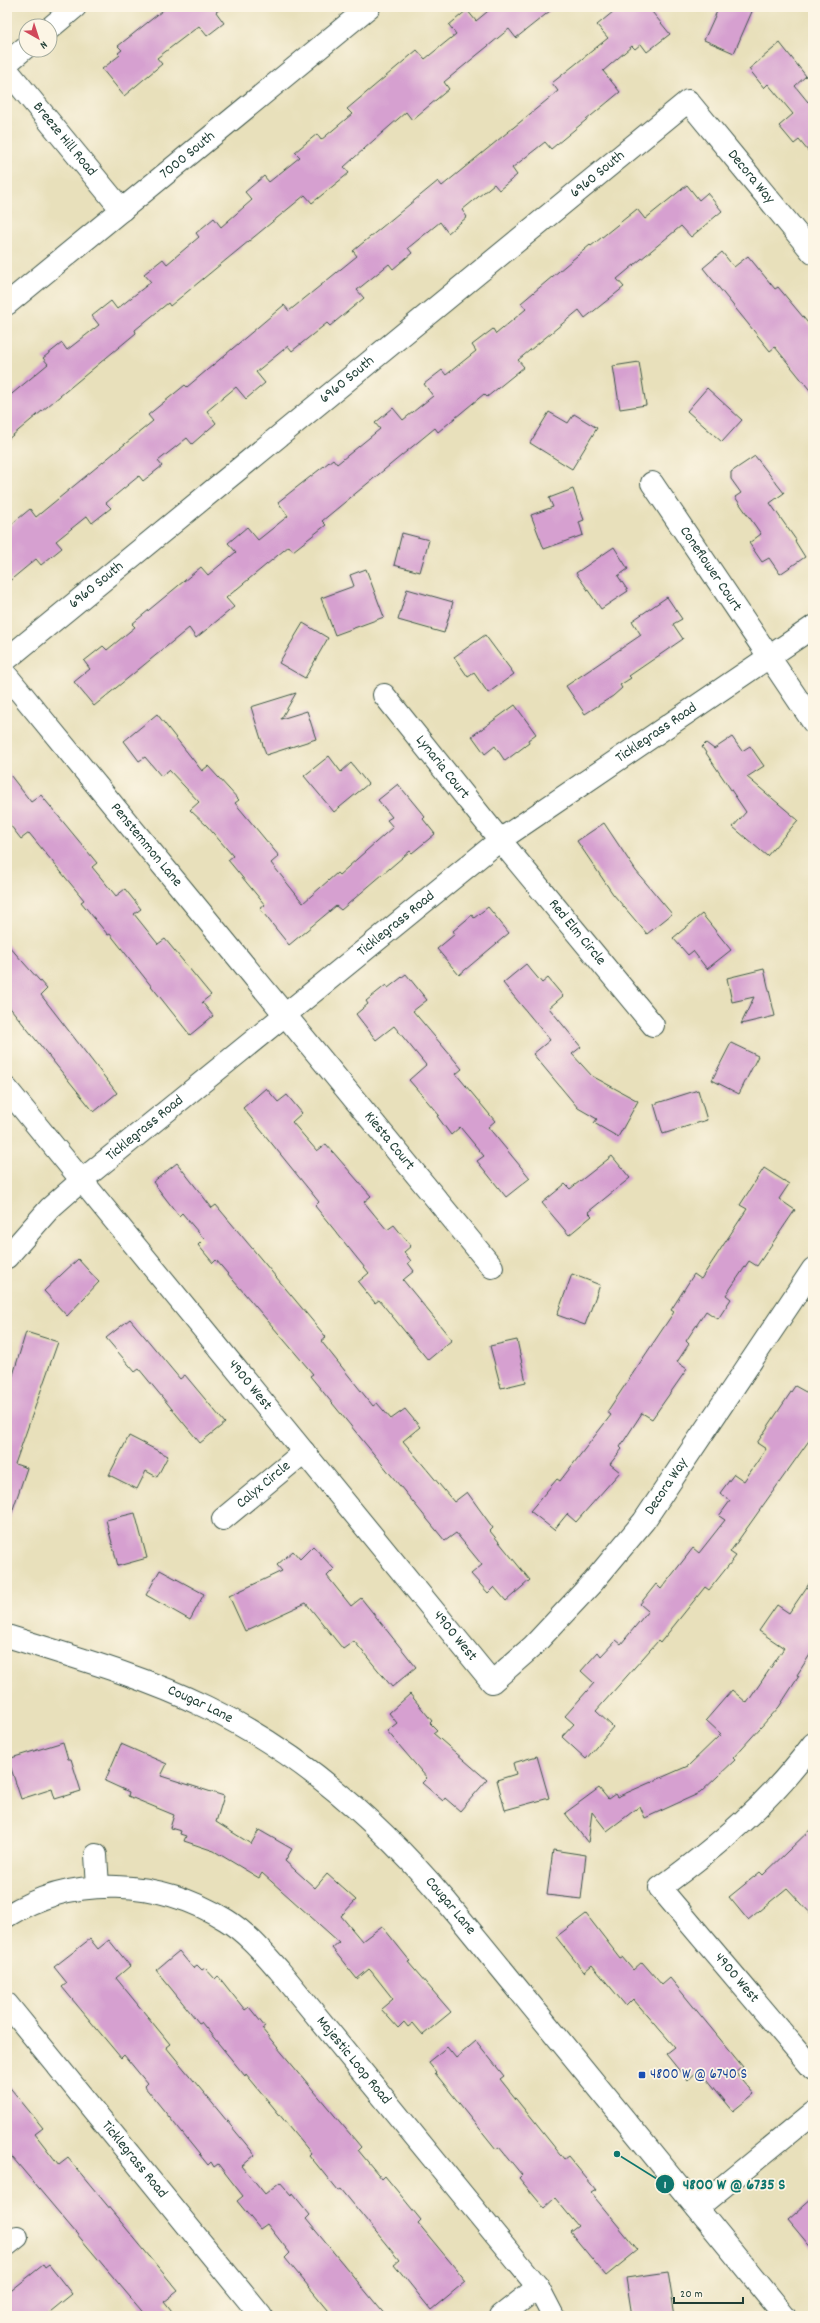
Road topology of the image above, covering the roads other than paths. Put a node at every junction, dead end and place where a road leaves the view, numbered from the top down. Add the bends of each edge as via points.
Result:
1 (75, 7) edge
2 (369, 7) edge
3 (58, 21) edge
4 (18, 54) edge
5 (7, 63) edge
6 (7, 70) edge
7 (688, 101) joint
8 (122, 210) junction
9 (813, 253) edge
10 (7, 304) edge
11 (652, 482) dead end
12 (813, 626) edge
13 (768, 657) junction
14 (7, 659) edge
15 (7, 676) edge
16 (384, 695) dead end
17 (813, 722) edge
18 (500, 840) junction
19 (284, 1015) junction
20 (653, 1025) dead end
21 (7, 1089) edge
22 (82, 1180) junction
23 (7, 1257) edge
24 (492, 1267) dead end
25 (813, 1269) edge
26 (304, 1452) junction
27 (223, 1519) dead end
28 (7, 1636) edge
29 (492, 1682) joint
30 (813, 1744) edge
31 (96, 1855) dead end
32 (98, 1886) junction
33 (7, 1916) edge
34 (7, 2004) edge
35 (813, 2069) edge
36 (813, 2113) edge
37 (697, 2208) junction
38 (538, 2286) junction
39 (261, 2316) edge
40 (501, 2316) edge
41 (553, 2316) edge
42 (785, 2316) edge

1 - 3 street
2 - 8 street, 7000 South
4 - 5 street
6 - 8 street, Breeze Hill Road
7 - 9 street, Decora Way
7 - 14 street, 6960 South
8 - 10 street, 7000 South
11 - 13 street, Coneflower Court
12 - 13 street, Ticklegrass Road
13 - 17 street, Coneflower Court
13 - 18 street, Ticklegrass Road
15 - 19 street, Penstemmon Lane
16 - 18 street, Lynaria Court
18 - 19 street, Ticklegrass Road
18 - 20 street, Red Elm Circle
19 - 22 street, Ticklegrass Road
19 - 24 street, Kiesta Court
21 - 22 street, 4900 West
22 - 23 street, Ticklegrass Road via 50,1208
22 - 26 street, 4900 West
25 - 29 street, Decora Way via 644,1521 593,1582 532,1646
26 - 27 street, Calyx Circle
26 - 29 street, 4900 West
28 - 37 street, Cougar Lane via 126,1674 207,1707 276,1748 338,1792 369,1818 422,1872
30 - 35 street, 4900 West via 769,1798 737,1829 660,1888
31 - 32 street
32 - 33 street, Majestic Loop Road via 64,1892
32 - 38 street, Majestic Loop Road via 142,1889 187,1901 227,1921 245,1935 279,1970
34 - 39 street, Ticklegrass Road
36 - 37 street
37 - 42 street, Cougar Lane
38 - 40 street
38 - 41 street, Majestic Loop Road

